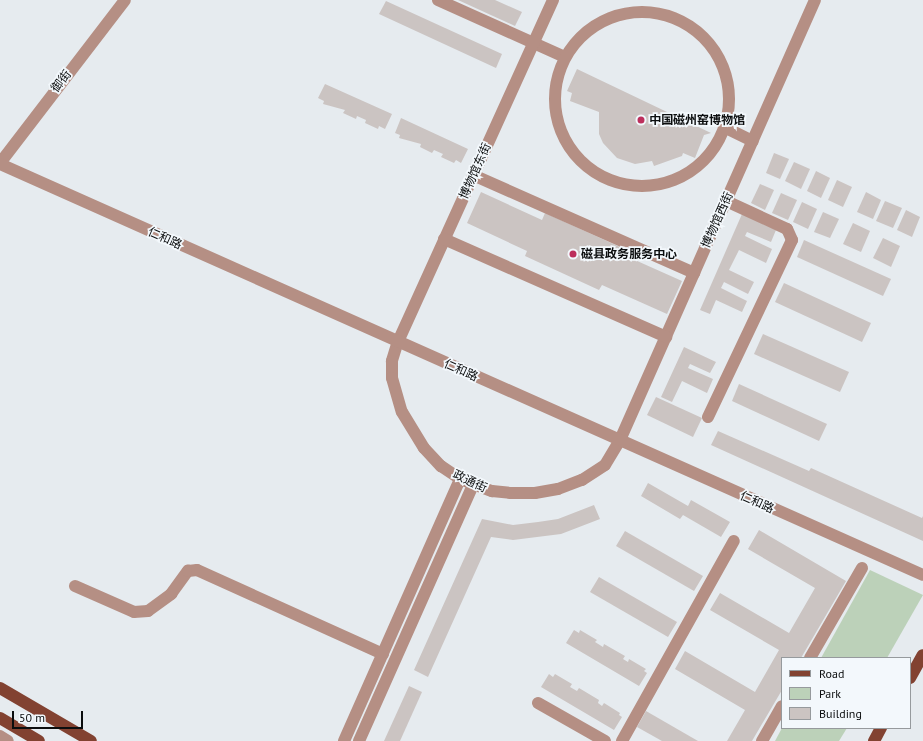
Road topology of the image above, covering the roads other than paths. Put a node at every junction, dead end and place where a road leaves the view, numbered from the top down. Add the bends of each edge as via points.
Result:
1 (125, 0) edge
2 (438, 0) edge
3 (553, 0) edge
4 (815, 0) edge
5 (533, 43) junction
6 (565, 57) junction
7 (724, 128) junction
8 (752, 141) junction
9 (0, 163) edge
10 (473, 175) junction
11 (726, 201) junction
12 (444, 239) junction
13 (694, 272) junction
14 (666, 337) junction
15 (398, 341) junction
16 (708, 417) dead end
17 (620, 440) junction
18 (460, 479) junction
19 (473, 485) junction
20 (734, 541) dead end
21 (862, 568) dead end
22 (923, 575) edge
23 (75, 586) dead end
24 (383, 654) junction
25 (923, 656) edge
26 (811, 657) edge
27 (911, 676) edge
28 (0, 688) edge
29 (538, 703) dead end
30 (781, 708) edge
31 (0, 718) edge
32 (880, 729) edge
33 (0, 736) edge
34 (8, 741) edge
35 (39, 741) edge
36 (91, 741) edge
37 (344, 741) edge
38 (359, 741) edge
39 (605, 741) edge
40 (622, 741) edge
41 (762, 741) edge
42 (874, 741) edge

1 - 9 street, 御街
2 - 5 street
3 - 5 street, 博物馆东街
4 - 8 street, 博物馆西街
5 - 6 street
5 - 10 street, 博物馆东街
6 - 7 street via 586,32 609,18 628,13 648,12 680,21 702,36 714,51 723,69 728,88
6 - 7 street via 555,88 555,109 560,130 580,161 612,181 643,186 664,183 684,175 708,155
7 - 8 street
8 - 11 street, 博物馆西街
9 - 15 street, 仁和路
10 - 12 street, 博物馆东街
10 - 13 street
11 - 13 street, 博物馆西街
11 - 16 street via 787,229 792,240
12 - 14 street
12 - 15 street, 博物馆东街
13 - 14 street, 博物馆西街
14 - 17 street, 博物馆西街
15 - 17 street, 仁和路
15 - 18 street, 政通街 via 392,361 392,378 402,412 424,448 441,466
17 - 19 street, 政通街 via 605,465 582,480 558,490 510,493
17 - 22 street, 仁和路
18 - 19 street, 政通街
18 - 24 street
19 - 38 street
20 - 40 street
21 - 26 street
23 - 24 street via 134,612 148,611 171,594 188,571 196,570
24 - 37 street
25 - 27 main road
28 - 36 main road
29 - 39 street
30 - 41 street
31 - 35 main road
32 - 42 main road
33 - 34 street

